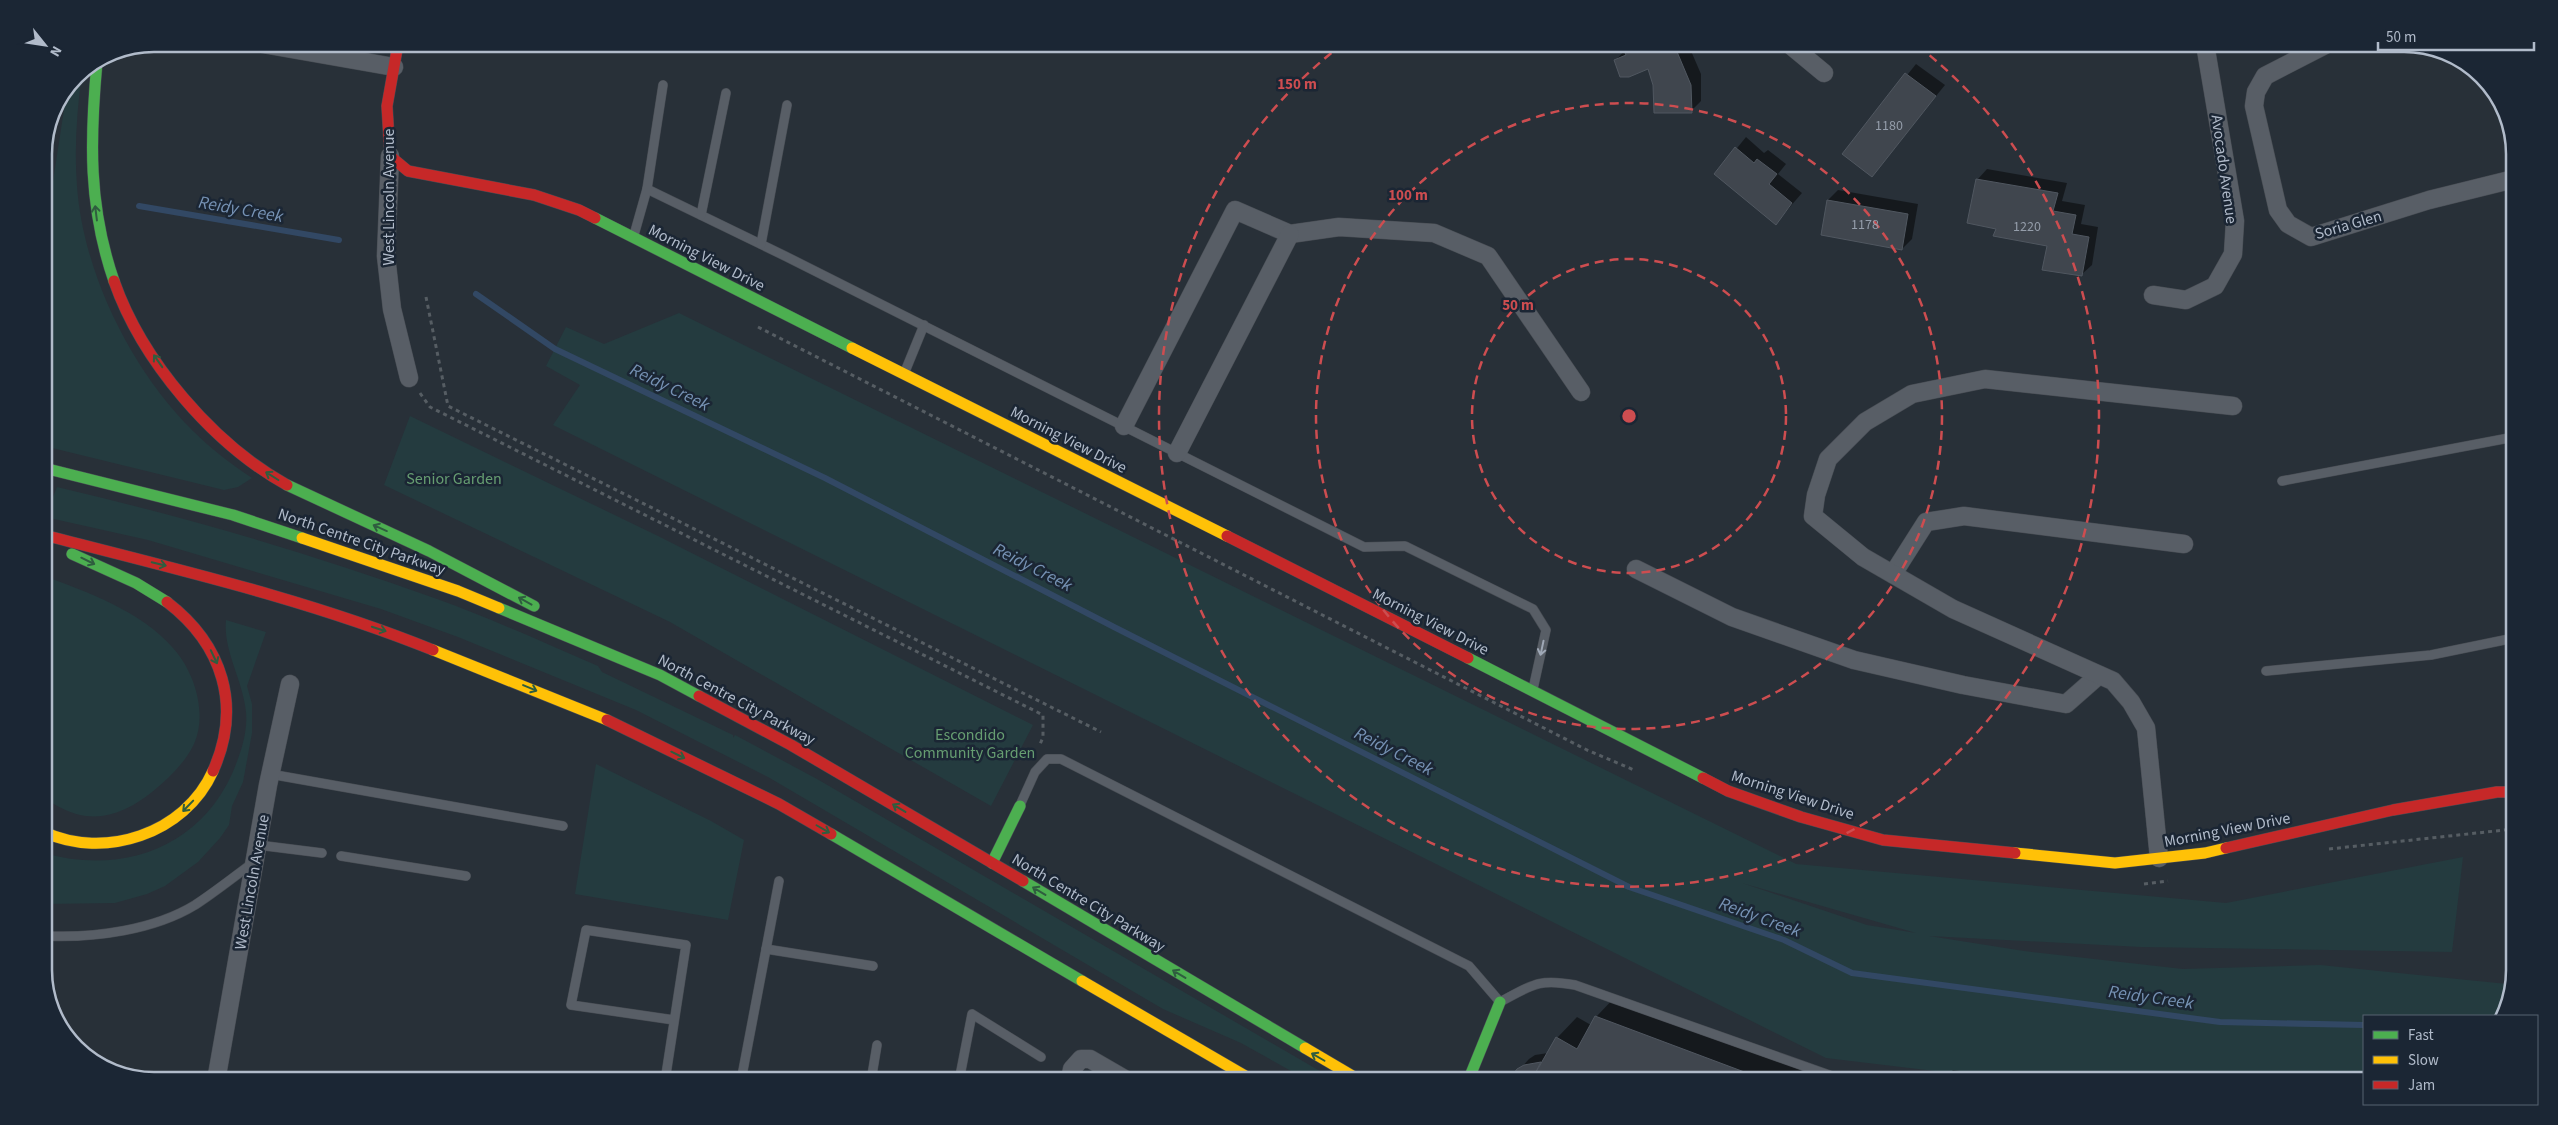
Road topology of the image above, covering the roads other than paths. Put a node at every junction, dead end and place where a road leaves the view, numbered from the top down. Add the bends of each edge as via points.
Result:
1 (309, 52) edge
2 (397, 52) edge
3 (1799, 52) edge
4 (2206, 52) edge
5 (2312, 52) edge
6 (394, 67) junction
7 (96, 71) edge
8 (1824, 73) dead end
9 (663, 85) dead end
10 (726, 93) dead end
11 (787, 105) dead end
12 (390, 156) junction
13 (2505, 180) edge
14 (647, 189) junction
15 (701, 215) junction
16 (1290, 234) junction
17 (634, 238) junction
18 (761, 244) junction
19 (2153, 295) dead end
20 (924, 325) junction
21 (904, 374) junction
22 (409, 378) road end
23 (1581, 392) dead end
24 (2233, 406) dead end
25 (1124, 426) junction
26 (2505, 439) edge
27 (1177, 453) junction
28 (53, 470) edge
29 (2282, 481) dead end
30 (53, 537) edge
31 (53, 544) edge
32 (2184, 544) dead end
33 (1636, 569) dead end
34 (1893, 574) junction
35 (2506, 640) edge
36 (2266, 671) dead end
37 (660, 675) junction
38 (2099, 675) junction
39 (290, 684) dead end
40 (1533, 691) junction
41 (270, 774) junction
42 (2506, 792) edge
43 (1020, 806) joint
44 (564, 826) dead end
45 (53, 836) edge
46 (258, 844) junction
47 (322, 853) dead end
48 (341, 856) dead end
49 (2158, 858) junction
50 (254, 862) junction
51 (992, 863) junction
52 (466, 876) dead end
53 (779, 881) dead end
54 (53, 936) edge
55 (766, 949) junction
56 (873, 966) dead end
57 (1500, 1002) junction
58 (674, 1020) junction
59 (877, 1045) dead end
60 (1041, 1057) dead end
61 (218, 1072) edge
62 (666, 1072) edge
63 (743, 1072) edge
64 (872, 1072) edge
65 (961, 1072) edge
66 (1072, 1072) edge
67 (1112, 1072) edge
68 (1239, 1072) edge
69 (1346, 1072) edge
70 (1472, 1072) edge
71 (1821, 1072) edge

1 - 6 street
2 - 6 main road, West Lincoln Avenue
3 - 8 street
4 - 19 street, Avocado Avenue via 2235,221 2233,254 2215,286 2186,300
5 - 13 street, Soria Glen via 2265,76 2256,92 2254,106 2278,210 2288,224 2311,237
6 - 12 main road, West Lincoln Avenue via 387,106
37 -> 7 main road via 419,546 283,483 224,439 177,388 156,359 116,288 96,217 91,119
9 - 14 lane
10 - 15 lane
11 - 18 lane
12 - 17 main road, Morning View Drive via 408,171 534,195 579,210
12 - 22 street, West Lincoln Avenue via 386,256 392,309
14 - 15 lane
14 - 17 lane
15 - 18 lane
16 - 23 street via 1339,227 1434,233 1488,256
16 - 25 street via 1235,210
16 - 27 street
17 - 21 main road, Morning View Drive
18 - 20 lane
20 - 21 lane
20 - 25 lane
21 - 40 main road, Morning View Drive
24 - 34 street via 1985,378 1912,394 1865,422 1828,459 1813,516 1863,557
25 - 27 lane
26 - 29 lane
27 -> 40 lane via 1364,547 1405,546 1533,609 1546,630
28 - 37 main road, North Centre City Parkway via 233,515 373,561 458,591
30 -> 68 main road via 279,596 386,631 603,718 780,804
31 -> 45 main road via 138,585 193,624 212,651 224,680 228,709 224,746 216,768 186,809 165,825 142,837 97,845 69,842
32 - 34 street via 1964,516 1926,522
33 - 38 street via 1732,617 1854,660 1963,685 2066,704
34 - 38 street via 1953,608
35 - 36 lane via 2431,656
51 -> 37 main road, North Centre City Parkway via 791,745
38 - 49 street via 2112,682 2132,702 2146,728
39 - 41 street, West Lincoln Avenue
40 - 49 main road, Morning View Drive via 1728,791 1883,840 2115,863
41 - 44 lane
41 - 46 street, West Lincoln Avenue
42 - 49 main road, Morning View Drive via 2394,810 2205,853
43 - 51 main road
43 - 57 lane via 1041,765 1047,759 1062,759 1469,966
46 - 47 lane
46 - 50 street, West Lincoln Avenue
48 - 52 lane
50 - 54 lane via 194,906 150,924 113,933
50 - 61 street, West Lincoln Avenue
69 -> 51 main road, North Centre City Parkway
53 - 55 lane
55 - 56 lane
55 - 63 lane
57 - 70 main road
57 - 71 lane via 1536,982 1575,985
58 - 58 lane via 686,945 586,930 571,1005
58 - 62 lane
59 - 64 lane
60 - 65 lane via 972,1014
66 - 67 street via 1081,1059 1090,1059

